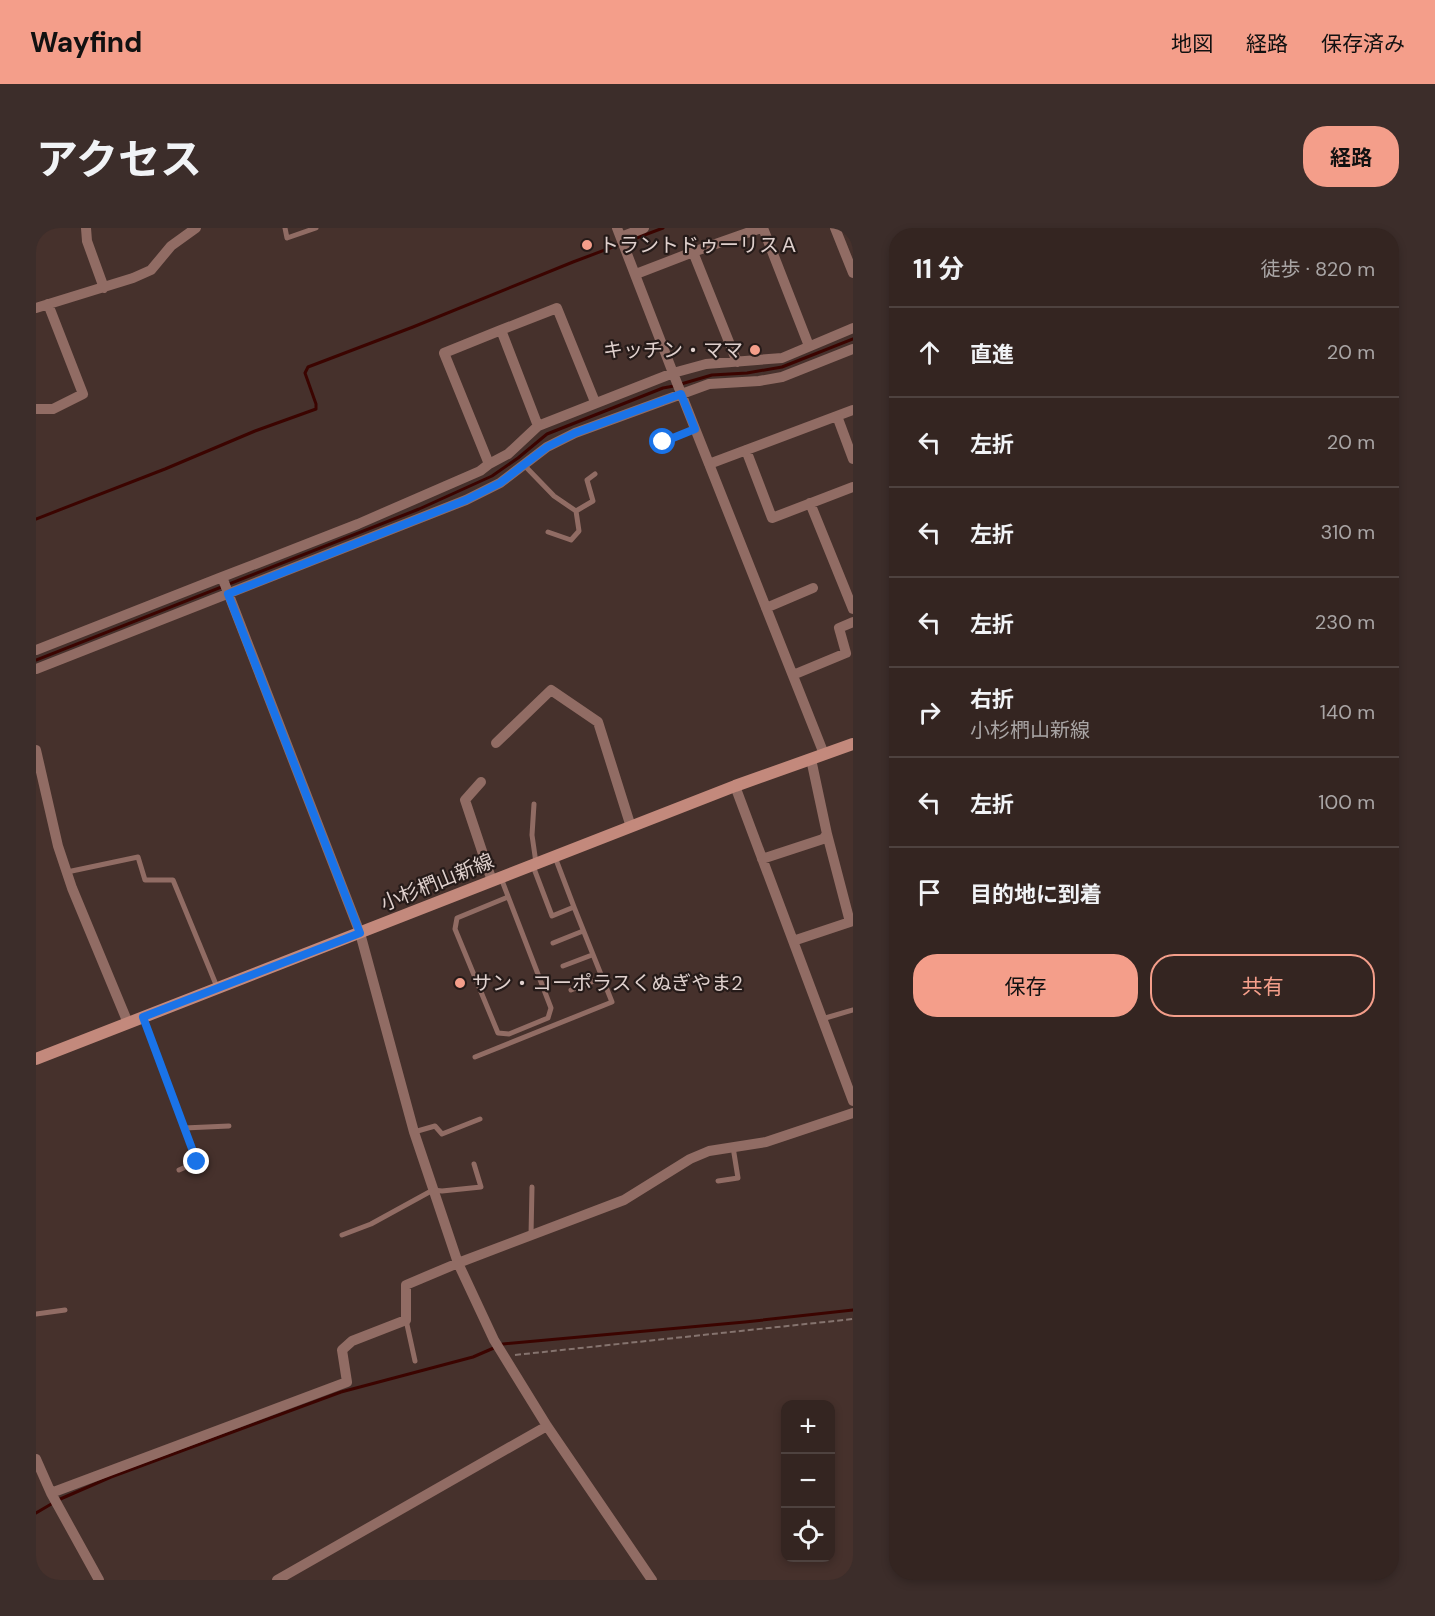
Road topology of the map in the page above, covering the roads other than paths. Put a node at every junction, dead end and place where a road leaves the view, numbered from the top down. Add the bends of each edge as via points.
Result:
1 (86, 228) edge
2 (196, 228) edge
3 (285, 228) edge
4 (316, 228) edge
5 (645, 228) edge
6 (762, 228) edge
7 (835, 228) edge
8 (619, 233) edge
9 (693, 252) junction
10 (853, 273) edge
11 (636, 274) junction
12 (104, 288) junction
13 (48, 304) junction
14 (36, 308) edge
15 (853, 328) edge
16 (501, 330) junction
17 (810, 346) junction
18 (853, 349) edge
19 (737, 362) junction
20 (673, 373) junction
21 (681, 394) junction
22 (596, 402) junction
23 (36, 409) edge
24 (853, 410) edge
25 (837, 416) junction
26 (538, 426) junction
27 (695, 429) junction
28 (663, 442) dead end
29 (746, 450) junction
30 (853, 459) edge
31 (489, 464) junction
32 (709, 464) junction
33 (524, 465) junction
34 (595, 474) dead end
35 (853, 487) edge
36 (810, 503) junction
37 (576, 511) junction
38 (548, 532) dead end
39 (222, 577) junction
40 (813, 588) dead end
41 (228, 594) junction
42 (766, 608) junction
43 (853, 609) edge
44 (853, 622) edge
45 (36, 650) edge
46 (36, 669) edge
47 (793, 675) junction
48 (496, 743) dead end
49 (853, 744) edge
50 (36, 750) edge
51 (824, 754) junction
52 (811, 759) junction
53 (481, 782) dead end
54 (735, 786) junction
55 (534, 804) dead end
56 (631, 827) junction
57 (828, 834) junction
58 (555, 857) junction
59 (762, 859) junction
60 (535, 865) junction
61 (67, 872) junction
62 (496, 880) junction
63 (508, 897) junction
64 (574, 907) junction
65 (852, 922) edge
66 (584, 931) junction
67 (360, 933) junction
68 (793, 941) junction
69 (553, 944) dead end
70 (592, 955) junction
71 (563, 966) dead end
72 (602, 978) junction
73 (218, 989) junction
74 (572, 990) dead end
75 (853, 1010) edge
76 (143, 1017) junction
77 (822, 1019) junction
78 (128, 1023) junction
79 (475, 1057) dead end
80 (36, 1059) edge
81 (853, 1101) edge
82 (853, 1113) edge
83 (480, 1119) dead end
84 (229, 1126) dead end
85 (184, 1128) junction
86 (414, 1132) junction
87 (733, 1147) junction
88 (474, 1164) dead end
89 (179, 1170) dead end
90 (718, 1181) dead end
91 (532, 1188) dead end
92 (433, 1190) junction
93 (342, 1235) dead end
94 (531, 1236) junction
95 (458, 1263) junction
96 (65, 1310) dead end
97 (36, 1314) edge
98 (406, 1320) junction
99 (414, 1361) dead end
100 (548, 1426) junction
101 (36, 1459) edge
102 (51, 1493) junction
103 (99, 1580) edge
104 (277, 1580) edge
105 (652, 1580) edge

1 - 12 street
2 - 12 street via 171,246 151,270
3 - 4 lane via 287,238
5 - 8 street
6 - 9 street
6 - 17 street
7 - 10 street
8 - 11 street
9 - 11 street
9 - 19 street
11 - 20 street
12 - 13 street
13 - 14 street
13 - 23 street via 83,394 53,410
15 - 17 street
16 - 22 street via 558,308
16 - 26 street
16 - 31 street via 444,353
17 - 19 street via 782,358
18 - 21 street via 782,377 709,384
19 - 20 street via 706,364
20 - 21 street
20 - 22 street
21 - 27 street
21 - 33 street via 575,433 547,447
22 - 26 street
24 - 25 street
25 - 29 street
25 - 30 street
26 - 31 street via 508,454
27 - 28 lane
27 - 32 street
29 - 32 street
29 - 36 street via 772,518
31 - 39 street via 358,524
32 - 42 street
33 - 37 lane via 554,496
33 - 41 street via 500,483 466,500
34 - 37 lane via 587,480 593,501
35 - 36 street
36 - 43 street
37 - 38 lane via 579,531 571,540
39 - 41 street
39 - 45 street
40 - 42 street
41 - 46 street
41 - 67 street
42 - 47 street
44 - 47 street via 838,628 846,653
47 - 51 street
48 - 56 street via 551,690 598,723
49 - 51 main road, 小杉椚山新線
50 - 61 street
51 - 52 main road, 小杉椚山新線
52 - 54 main road, 小杉椚山新線
52 - 57 street
53 - 62 street via 465,800
54 - 56 main road, 小杉椚山新線
54 - 59 street
55 - 60 lane
56 - 58 main road, 小杉椚山新線
57 - 59 street
57 - 65 street
58 - 60 main road, 小杉椚山新線
58 - 64 lane
59 - 68 street
60 - 62 main road, 小杉椚山新線
60 - 64 lane via 552,916
61 - 73 lane via 138,857 145,880 173,880
61 - 78 street
62 - 63 lane
62 - 67 main road, 小杉椚山新線
63 - 63 lane via 550,1008 548,1018 509,1034 498,1033 455,929 457,918
64 - 66 lane
65 - 68 street
66 - 69 lane
66 - 70 lane
67 - 73 main road, 小杉椚山新線
67 - 86 street
68 - 77 street
70 - 71 lane
70 - 72 lane
72 - 74 lane
72 - 79 lane via 612,1002
73 - 76 main road, 小杉椚山新線
75 - 77 lane
76 - 78 main road, 小杉椚山新線
76 - 85 lane
77 - 81 street
78 - 80 main road, 小杉椚山新線
82 - 87 street via 766,1142
83 - 86 lane via 442,1134 435,1126
84 - 85 lane
85 - 89 lane via 197,1162
86 - 92 street
87 - 90 lane via 738,1178
87 - 94 street via 690,1159 624,1200
88 - 92 lane via 481,1187
91 - 94 lane
92 - 93 lane
92 - 95 street
94 - 95 street
95 - 98 street via 406,1285
95 - 100 street via 494,1340
96 - 97 lane
98 - 99 lane
98 - 102 street via 352,1341 342,1350 347,1382
100 - 104 street
100 - 105 street
101 - 102 street
102 - 103 street

